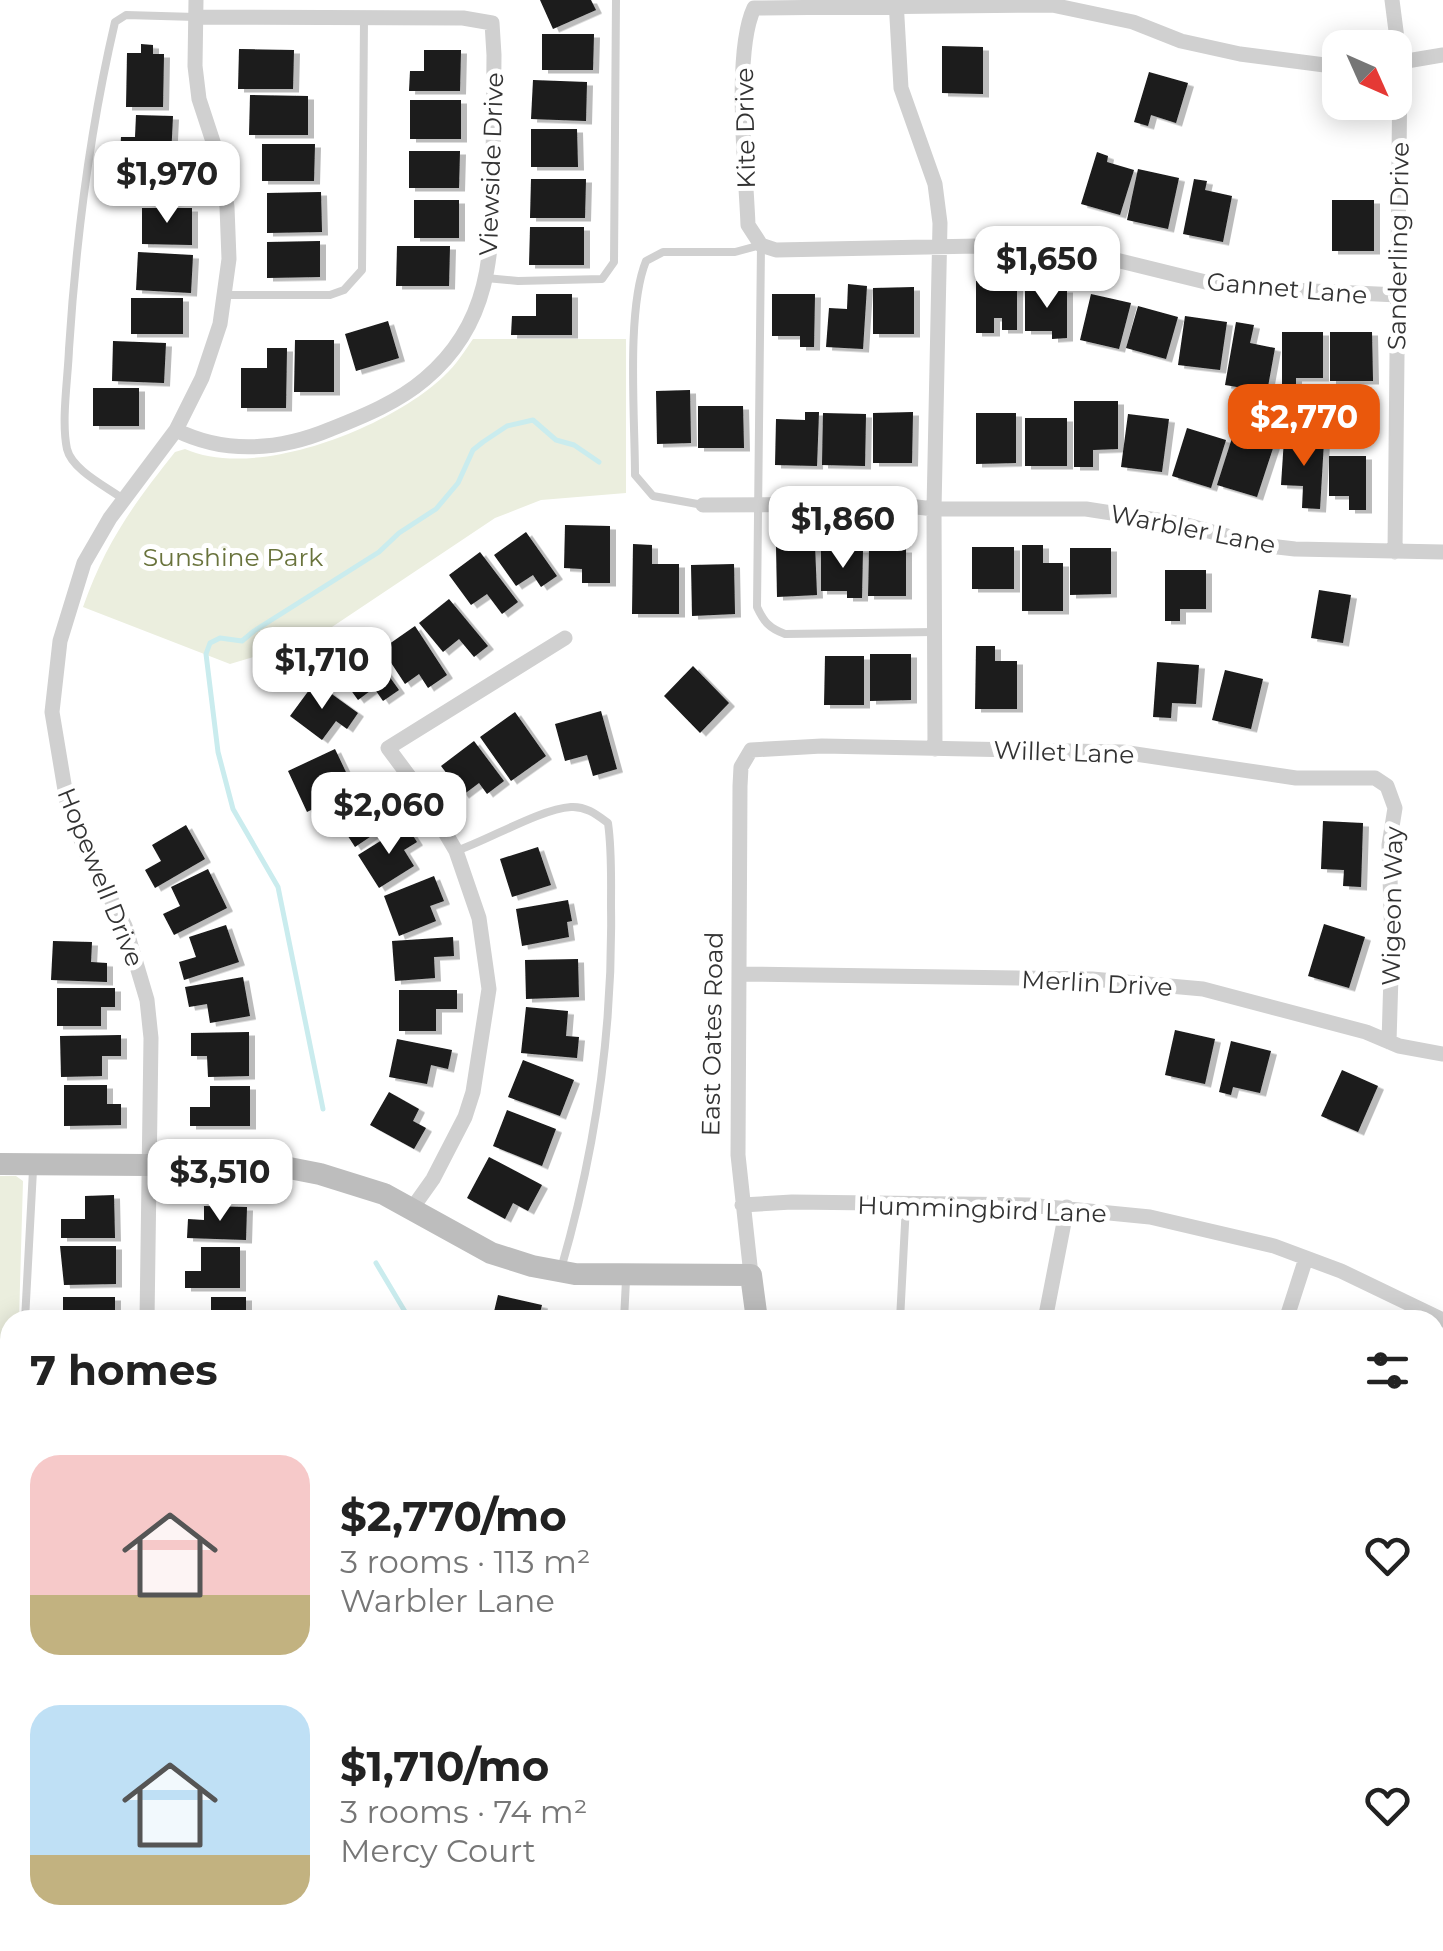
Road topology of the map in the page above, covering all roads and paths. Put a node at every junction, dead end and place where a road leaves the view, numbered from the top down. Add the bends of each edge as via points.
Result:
1 (196, 0) edge
2 (281, 0) edge
3 (616, 0) edge
4 (1392, 0) edge
5 (896, 4) edge
6 (196, 17) junction
7 (280, 18) junction
8 (364, 18) junction
9 (1395, 30) edge
10 (1443, 55) edge
11 (1412, 60) edge
12 (1322, 65) edge
13 (1398, 120) edge
14 (761, 245) junction
15 (939, 246) junction
16 (486, 278) junction
17 (225, 295) junction
18 (1398, 295) junction
19 (176, 430) junction
20 (124, 499) junction
21 (703, 505) joint
22 (758, 506) junction
23 (934, 508) junction
24 (1395, 552) junction
25 (1443, 552) edge
26 (935, 632) junction
27 (565, 638) dead end
28 (935, 748) junction
29 (751, 750) joint
30 (1375, 778) joint
31 (456, 850) junction
32 (741, 974) junction
33 (1389, 1042) junction
34 (1443, 1054) edge
35 (0, 1164) edge
36 (34, 1164) junction
37 (149, 1164) junction
38 (742, 1205) junction
39 (906, 1205) junction
40 (1068, 1208) junction
41 (412, 1210) junction
42 (1306, 1258) junction
43 (560, 1271) junction
44 (626, 1274) junction
45 (751, 1275) junction
46 (26, 1310) edge
47 (148, 1310) edge
48 (624, 1310) edge
49 (756, 1310) edge
50 (901, 1310) edge
51 (1047, 1310) edge
52 (1289, 1310) edge
53 (1417, 1310) edge

1 - 6 street, Hopewell Drive
2 - 7 lane
3 - 16 lane via 611,269 602,279
4 - 9 street, Sanderling Drive
5 - 12 street via 1052,5 1240,54
5 - 14 street, Kite Drive via 754,8 743,52 748,225
5 - 15 street via 901,88 935,184
6 - 7 street
6 - 17 street, Hopewell Drive via 199,98 227,207
6 - 20 lane via 126,16 115,22 98,96 74,274 67,451
7 - 8 street
8 - 16 street, Viewside Drive via 492,24 492,254
8 - 17 lane via 362,270 330,295
10 - 11 street
13 - 18 street, Sanderling Drive
14 - 15 street, Gannet Lane
14 - 21 lane via 735,252 663,252 646,261 642,272 635,475 653,496
14 - 22 lane
15 - 18 street, Gannet Lane via 1061,251 1226,287
15 - 23 street
16 - 19 street, Viewside Drive via 456,344 428,377 391,402 274,445 233,447
17 - 19 street, Hopewell Drive via 206,366
18 - 24 street, Sanderling Drive
19 - 20 street, Hopewell Drive
20 - 37 street, Hopewell Drive via 96,540 72,598 52,712 67,802 125,926 147,1000
21 - 22 street, Warbler Lane
22 - 23 street, Warbler Lane
22 - 26 lane via 758,607 771,628 785,634
23 - 24 street, Warbler Lane via 1086,509 1260,545
23 - 26 street
24 - 25 street, Warbler Lane
26 - 28 street
27 - 31 street via 388,748
28 - 29 street, Willet Lane
28 - 30 street, Willet Lane via 1122,752 1296,778
29 - 32 street, East Oates Road via 740,786
30 - 33 street, Wigeon Way via 1388,786 1396,808
31 - 41 street via 478,918 489,988 466,1116
31 - 43 lane via 574,806 608,823 608,1026 577,1215
32 - 33 street, Merlin Drive via 1092,979 1203,989
32 - 38 street, East Oates Road
33 - 34 street, Merlin Drive
35 - 36 street
36 - 37 street
36 - 46 lane
37 - 41 street via 279,1166 348,1182
37 - 47 street, Hopewell Drive
38 - 39 street, Hummingbird Lane
38 - 45 street, East Oates Road
39 - 40 street, Hummingbird Lane
39 - 50 lane
40 - 42 street, Hummingbird Lane via 1197,1226
40 - 51 street
41 - 43 street via 491,1253
42 - 52 street
42 - 53 street, Hummingbird Lane
43 - 44 street
44 - 45 street
44 - 48 lane
45 - 49 street, East Oates Road

